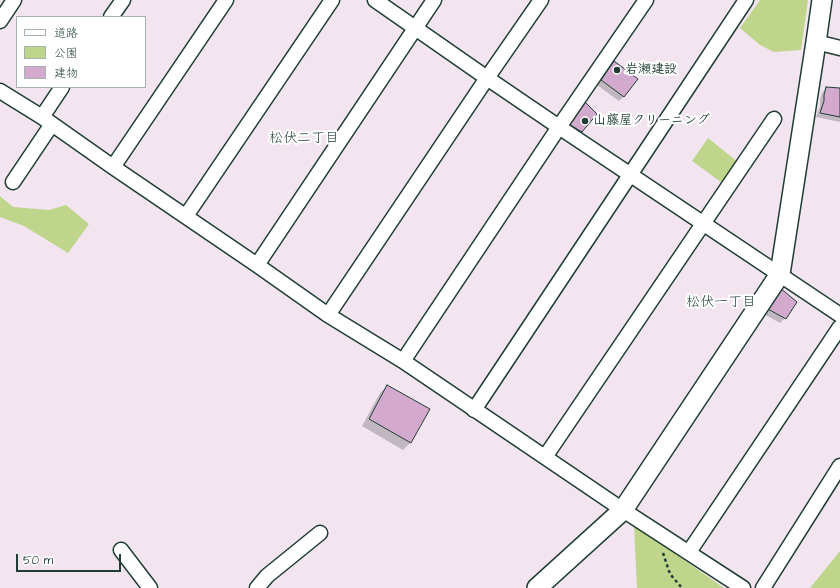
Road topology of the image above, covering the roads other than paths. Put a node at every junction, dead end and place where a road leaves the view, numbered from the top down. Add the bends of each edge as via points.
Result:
1 (14, 0) edge
2 (123, 0) edge
3 (226, 0) edge
4 (332, 0) edge
5 (375, 0) edge
6 (434, 0) edge
7 (541, 0) edge
8 (646, 0) edge
9 (746, 0) edge
10 (822, 0) edge
11 (112, 16) edge
12 (0, 21) edge
13 (415, 28) junction
14 (816, 42) junction
15 (840, 48) edge
16 (487, 78) junction
17 (62, 88) edge
18 (0, 91) edge
19 (774, 119) dead end
20 (47, 121) junction
21 (559, 127) junction
22 (112, 167) junction
23 (630, 175) junction
24 (13, 182) dead end
25 (186, 216) junction
26 (703, 223) junction
27 (257, 265) junction
28 (780, 274) junction
29 (328, 315) junction
30 (840, 315) edge
31 (840, 327) edge
32 (403, 361) junction
33 (474, 410) junction
34 (545, 457) junction
35 (840, 466) edge
36 (623, 510) junction
37 (320, 533) dead end
38 (122, 550) dead end
39 (689, 552) junction
40 (150, 588) edge
41 (258, 588) edge
42 (537, 588) edge
43 (743, 588) edge
44 (763, 588) edge

1 - 12 street
2 - 11 street
3 - 22 street
4 - 25 street
5 - 13 street
6 - 13 street
7 - 16 street
8 - 21 street
9 - 23 street
10 - 14 street
13 - 16 street
13 - 27 street
14 - 15 street
14 - 28 street
16 - 21 street
16 - 29 street
17 - 20 street
18 - 20 street
19 - 26 street
20 - 22 street
20 - 24 street
21 - 23 street
21 - 32 street
22 - 25 street
23 - 26 street
23 - 33 street
25 - 27 street
26 - 28 street
26 - 34 street
27 - 29 street
28 - 30 street
28 - 36 street
29 - 32 street
31 - 39 street
32 - 33 street
33 - 34 street
34 - 36 street
35 - 44 street
36 - 39 street
36 - 42 street
37 - 41 street via 267,576
38 - 40 street
39 - 43 street

